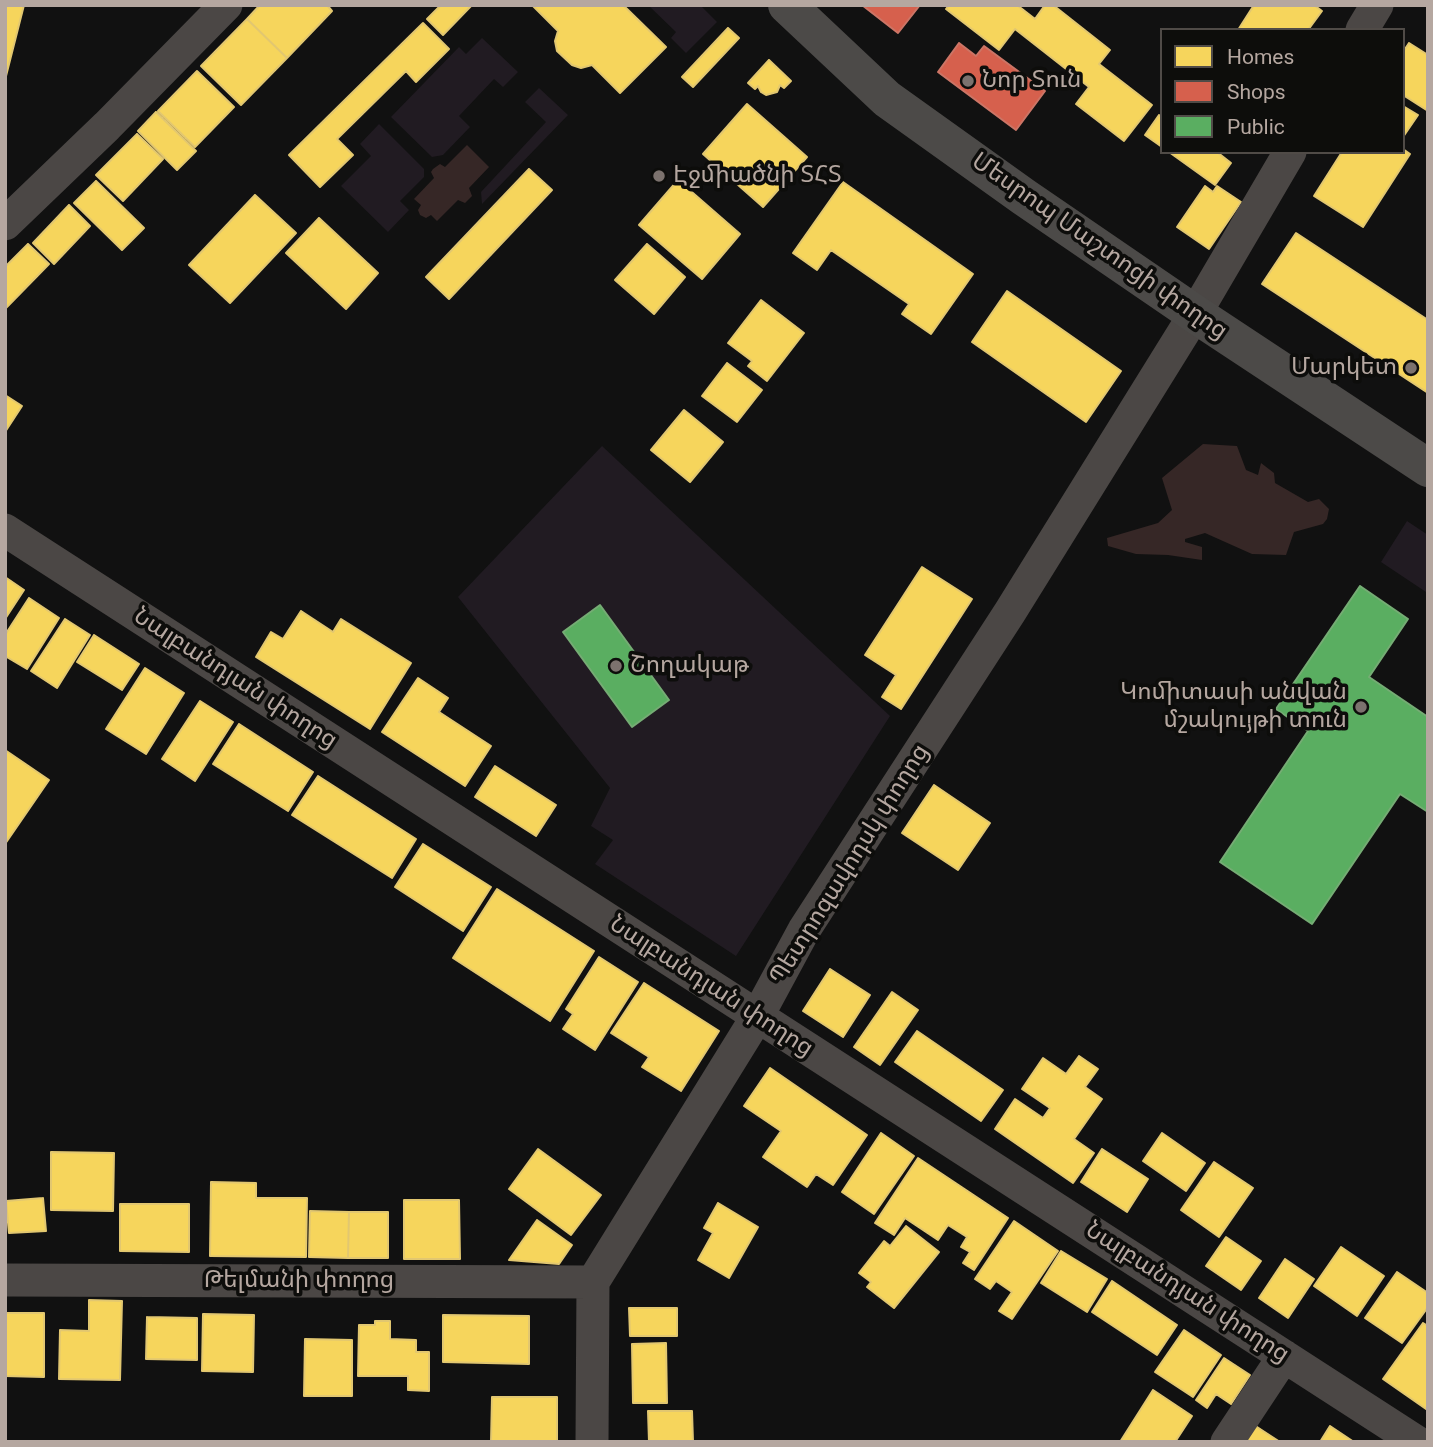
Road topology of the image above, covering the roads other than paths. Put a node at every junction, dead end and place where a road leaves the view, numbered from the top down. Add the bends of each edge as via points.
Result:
1 (226, 5) edge
2 (787, 5) edge
3 (1377, 5) edge
4 (1363, 28) edge
5 (1289, 154) edge
6 (5, 224) edge
7 (1195, 314) junction
8 (1428, 468) edge
9 (5, 530) edge
10 (757, 1017) junction
11 (5, 1280) edge
12 (593, 1282) junction
13 (1284, 1356) junction
14 (592, 1442) edge
15 (1227, 1442) edge
16 (1417, 1442) edge

1 - 6 street
2 - 7 main road, Մեսրոպ Մաշտոցի փողոց via 887,99
3 - 4 street
5 - 7 street, Պետրոզավոդսկ փողոց
7 - 8 main road, Մեսրոպ Մաշտոցի փողոց
7 - 10 street, Պետրոզավոդսկ փողոց via 1010,612 804,930
9 - 10 street, Նալբանդյան փողոց
10 - 12 street, Պետրոզավոդսկ փողոց
10 - 13 street, Նալբանդյան փողոց
11 - 12 street, Թելմանի փողոց
12 - 14 street
13 - 15 street
13 - 16 street, Նալբանդյան փողոց

